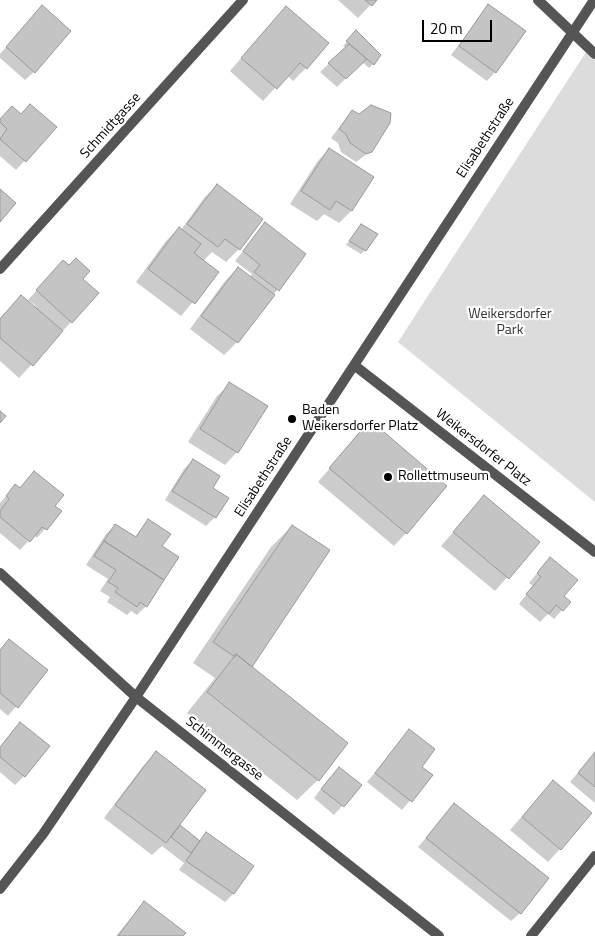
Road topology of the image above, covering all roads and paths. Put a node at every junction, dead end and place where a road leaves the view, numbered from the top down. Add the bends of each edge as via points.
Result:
1 (243, 0) edge
2 (538, 0) edge
3 (594, 0) edge
4 (572, 33) junction
5 (595, 54) edge
6 (0, 270) edge
7 (354, 365) junction
8 (595, 552) edge
9 (0, 573) edge
10 (136, 697) junction
11 (595, 856) edge
12 (0, 889) edge
13 (439, 936) edge
14 (531, 936) edge

1 - 6 street, Schmidtgasse
2 - 4 street
3 - 4 street, Elisabethstraße
4 - 5 street
4 - 7 street, Elisabethstraße
7 - 8 street, Weikersdorfer Platz
7 - 10 street, Elisabethstraße
9 - 10 street, Schimmergasse
10 - 12 street, Elisabethstraße via 43,834
10 - 13 street, Schimmergasse
11 - 14 street

